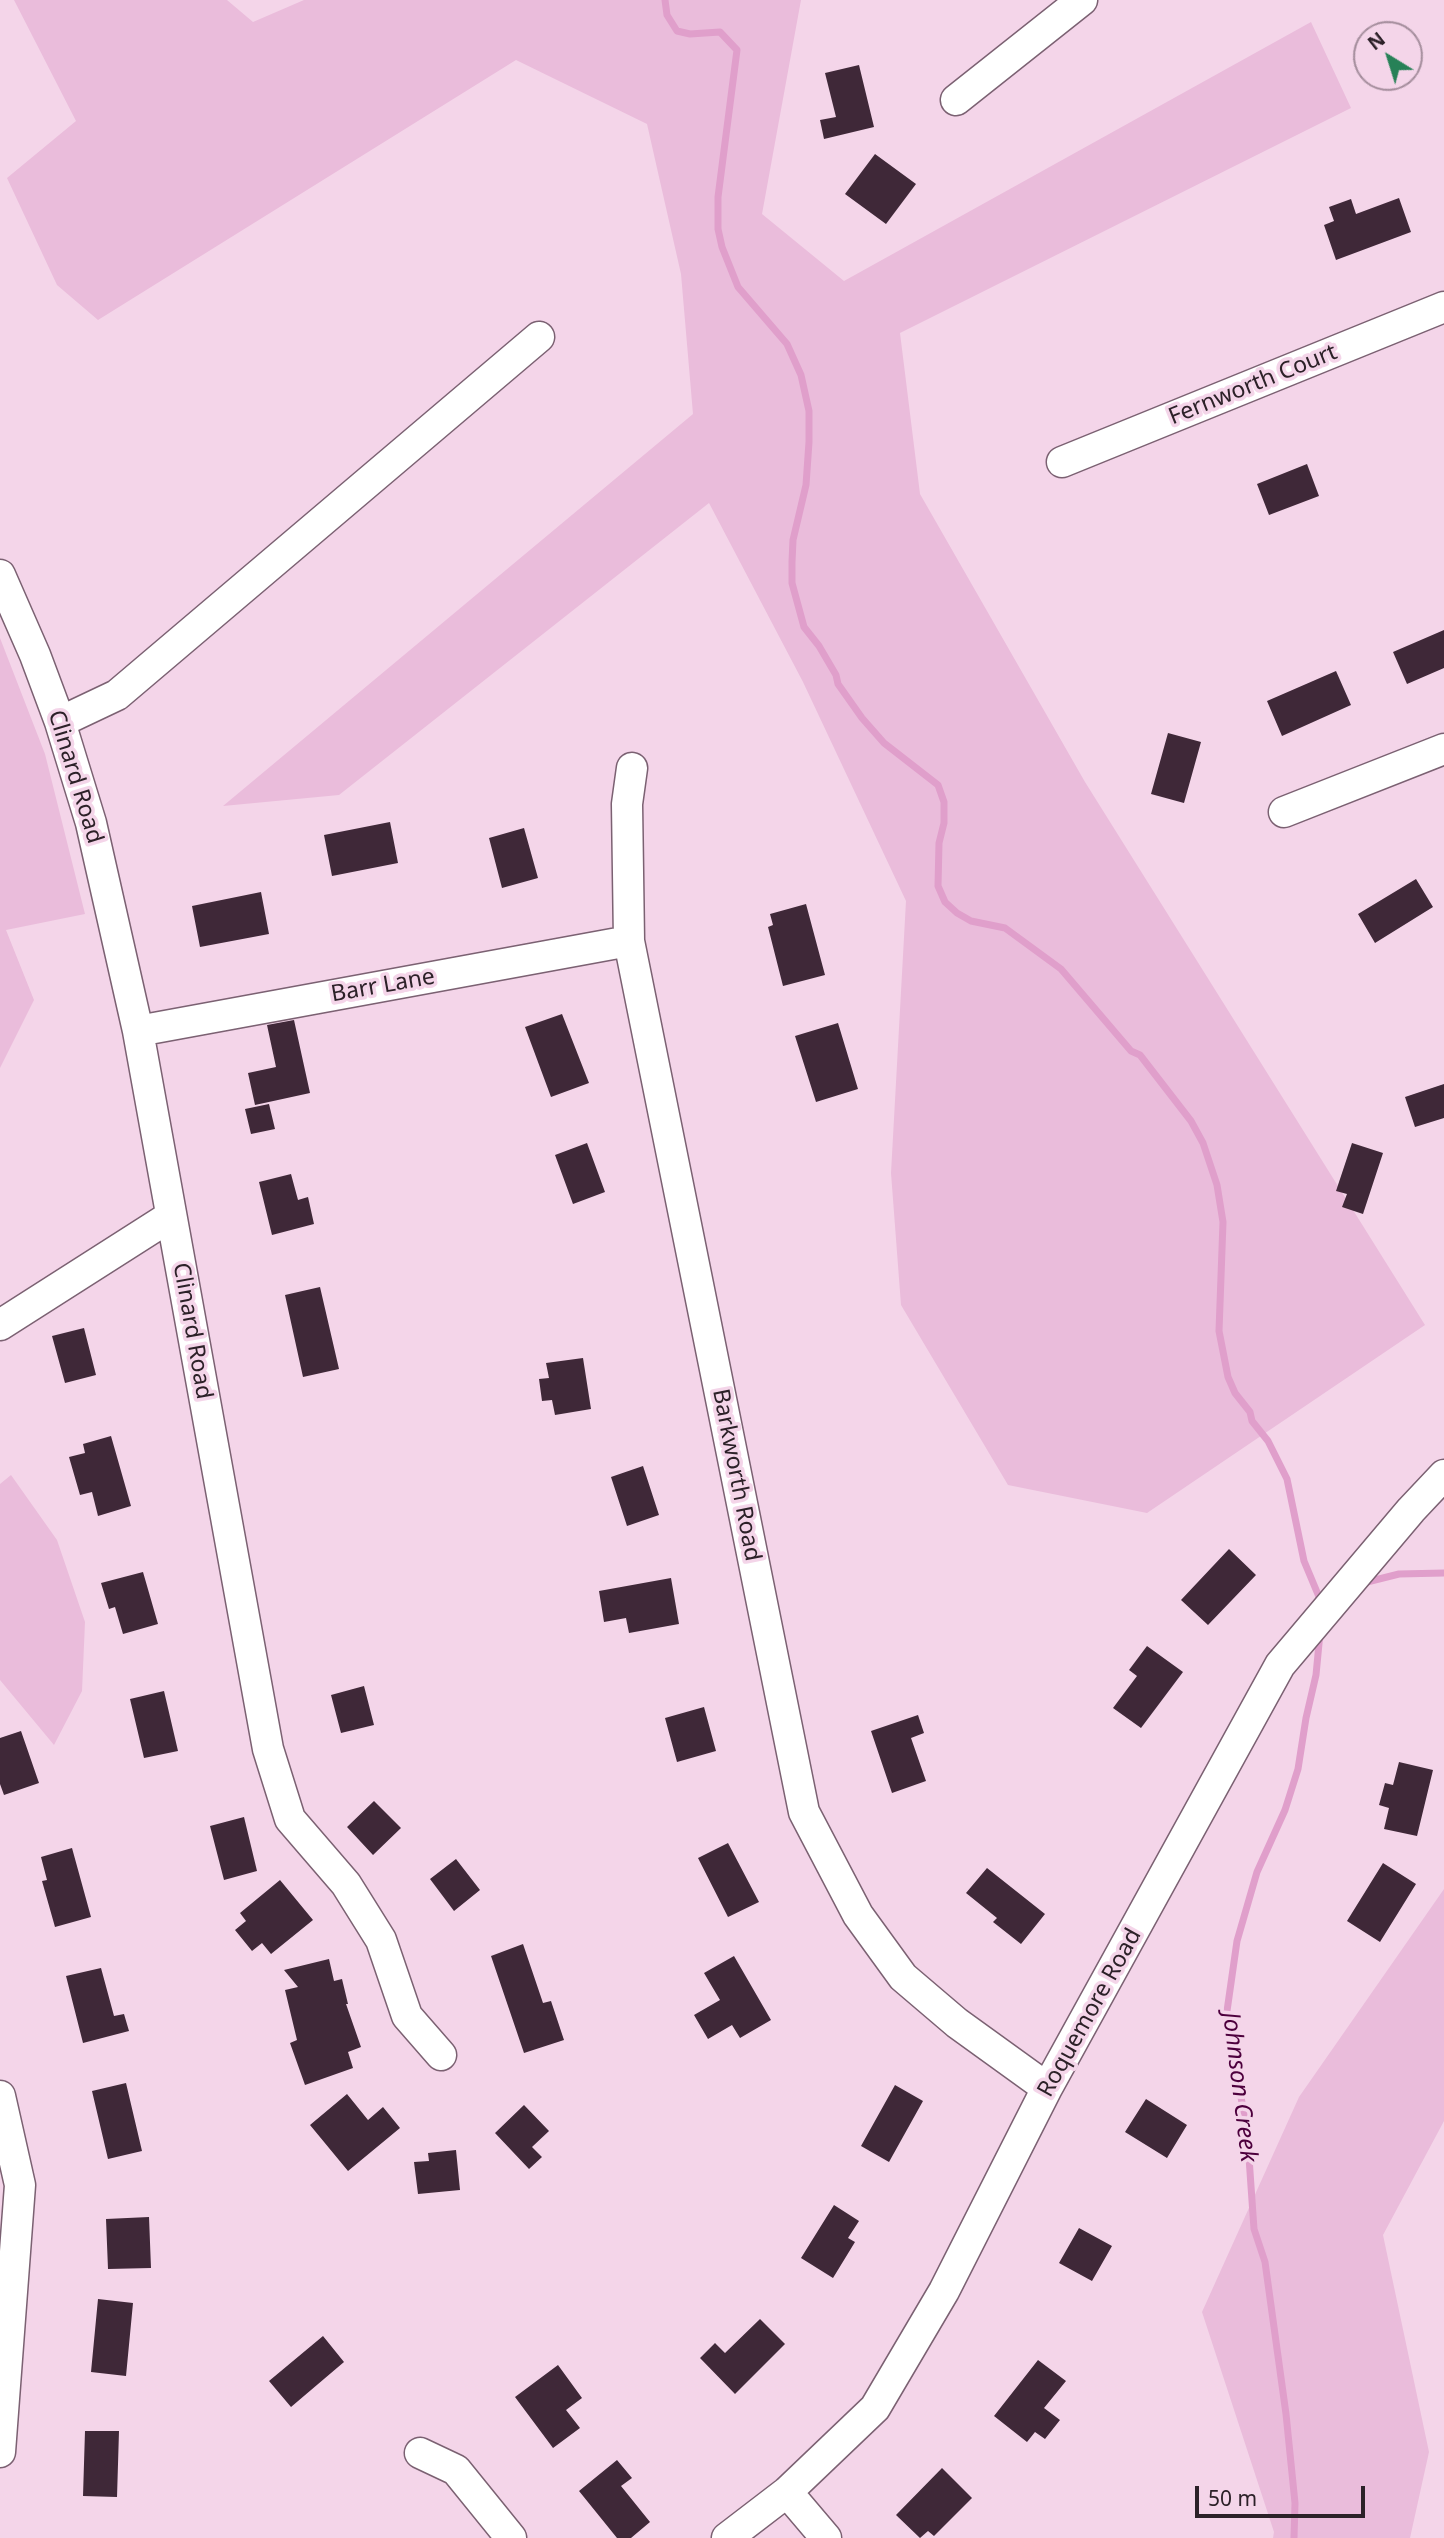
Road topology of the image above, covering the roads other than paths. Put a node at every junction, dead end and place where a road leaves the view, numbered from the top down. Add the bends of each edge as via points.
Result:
1 (1082, 0) edge
2 (956, 100) dead end
3 (1444, 307) edge
4 (540, 337) dead end
5 (1062, 462) dead end
6 (0, 575) edge
7 (60, 722) junction
8 (1444, 749) edge
9 (632, 768) dead end
10 (1284, 812) dead end
11 (628, 941) junction
12 (138, 1031) junction
13 (171, 1216) junction
14 (0, 1325) edge
15 (1444, 1475) edge
16 (441, 2055) dead end
17 (1047, 2088) junction
18 (0, 2096) edge
19 (0, 2452) edge
20 (420, 2453) dead end
21 (787, 2493) junction
22 (511, 2538) edge
23 (727, 2538) edge
24 (826, 2538) edge

1 - 2 street
3 - 5 street, Fernworth Court
4 - 7 street via 117,695
6 - 7 street, Clinard Road
7 - 12 street, Clinard Road via 91,823
8 - 10 street
9 - 11 street, Barkworth Road via 626,804
11 - 12 street, Barr Lane
11 - 17 street, Barkworth Road via 804,1812 858,1915 903,1977
12 - 13 street, Clinard Road
13 - 14 street
13 - 16 street, Clinard Road via 268,1749 290,1819 346,1884 381,1940 407,2016
15 - 17 street, Roquemore Road via 1280,1665
17 - 21 street, Roquemore Road via 944,2291 875,2408
18 - 19 street via 20,2185
20 - 22 street via 456,2470
21 - 23 street, Roquemore Road
21 - 24 street

